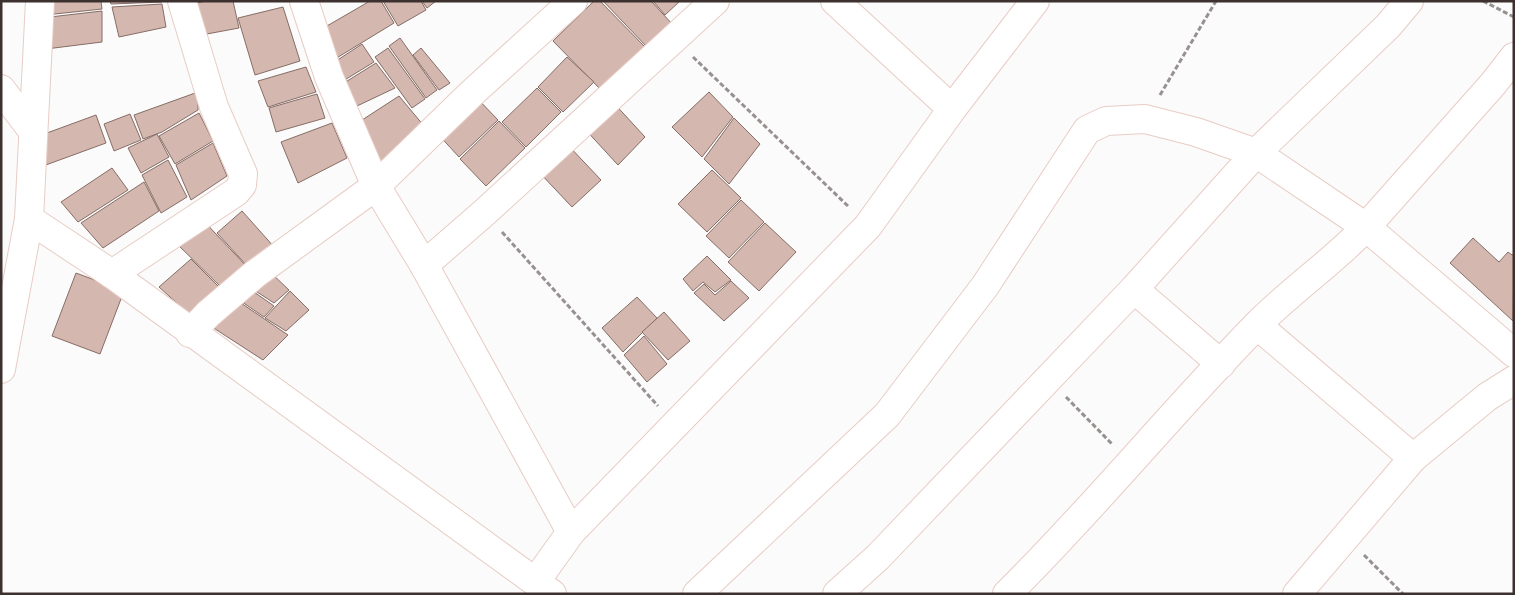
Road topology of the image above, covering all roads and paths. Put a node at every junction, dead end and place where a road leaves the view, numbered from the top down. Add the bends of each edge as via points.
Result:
1 (40, 1) edge
2 (182, 1) edge
3 (304, 1) edge
4 (574, 1) edge
5 (715, 1) edge
6 (835, 1) edge
7 (1216, 1) edge
8 (1409, 1) edge
9 (1483, 1) edge
10 (1026, 5) edge
11 (1514, 17) edge
12 (675, 39) junction
13 (1514, 57) edge
14 (1, 89) edge
15 (952, 109) junction
16 (1146, 119) junction
17 (32, 130) junction
18 (1256, 153) junction
19 (376, 186) junction
20 (485, 212) junction
21 (29, 219) junction
22 (868, 226) junction
23 (1366, 227) junction
24 (424, 265) junction
25 (112, 274) junction
26 (1134, 289) junction
27 (1257, 325) junction
28 (190, 333) junction
29 (1514, 353) edge
30 (1221, 364) junction
31 (1, 369) edge
32 (1048, 378) junction
33 (1514, 380) edge
34 (675, 425) junction
35 (1413, 458) junction
36 (1131, 463) junction
37 (570, 532) junction
38 (1346, 537) junction
39 (544, 587) edge
40 (697, 594) edge
41 (837, 594) edge
42 (1008, 594) edge
43 (1298, 594) edge
44 (1403, 594) edge

1 - 17 street
2 - 25 street via 214,107 243,174 242,185
3 - 19 street via 329,77
4 - 19 street
5 - 12 street
6 - 15 street
7 - 16 path
8 - 18 street via 1388,26
9 - 11 path
10 - 15 street
12 - 20 street
12 - 22 path
13 - 23 street
14 - 17 street
15 - 22 street
16 - 18 street
16 - 40 street via 1106,121 1087,130 985,286 887,416
17 - 21 street
18 - 23 street
18 - 26 street
19 - 24 street
19 - 28 street via 254,274
20 - 24 street
20 - 34 path
21 - 25 street
21 - 31 street
22 - 34 street
23 - 27 street
23 - 29 street
24 - 37 street
25 - 28 street
26 - 30 street
26 - 32 street
27 - 30 street
27 - 35 street
28 - 39 street
30 - 36 street
32 - 36 path
32 - 41 street via 878,557
33 - 35 street via 1487,397
34 - 37 street
35 - 38 street
36 - 42 street
37 - 39 street
38 - 43 street
38 - 44 path

